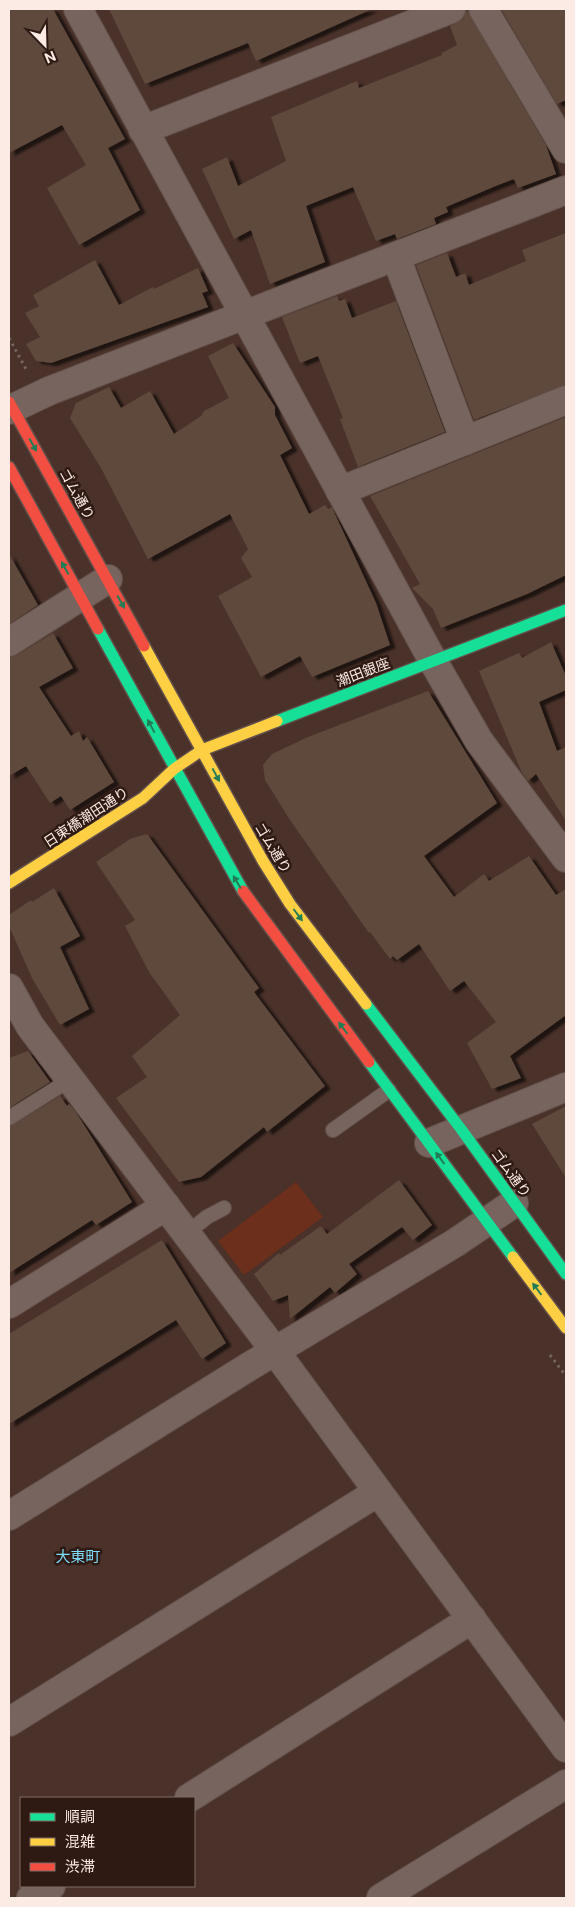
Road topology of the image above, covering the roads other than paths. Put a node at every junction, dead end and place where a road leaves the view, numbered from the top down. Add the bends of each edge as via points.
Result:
1 (78, 9) edge
2 (451, 9) edge
3 (483, 9) edge
4 (143, 130) junction
5 (566, 149) edge
6 (566, 190) edge
7 (396, 257) junction
8 (244, 317) junction
9 (566, 400) edge
10 (10, 407) edge
11 (465, 441) junction
12 (9, 467) edge
13 (340, 491) junction
14 (108, 579) junction
15 (81, 596) junction
16 (566, 610) edge
17 (9, 642) edge
18 (433, 661) junction
19 (202, 750) junction
20 (174, 769) junction
21 (566, 858) edge
22 (9, 883) edge
23 (9, 988) edge
24 (71, 1079) junction
25 (566, 1088) edge
26 (389, 1090) junction
27 (9, 1118) edge
28 (461, 1129) junction
29 (333, 1130) dead end
30 (429, 1142) junction
31 (514, 1203) junction
32 (166, 1206) junction
33 (224, 1208) dead end
34 (486, 1220) junction
35 (187, 1234) junction
36 (566, 1274) edge
37 (9, 1304) edge
38 (566, 1328) edge
39 (275, 1351) junction
40 (378, 1492) junction
41 (9, 1516) edge
42 (472, 1620) junction
43 (9, 1722) edge
44 (566, 1748) edge
45 (566, 1784) edge
46 (191, 1797) edge
47 (48, 1887) edge
48 (31, 1898) edge
49 (381, 1898) edge

1 - 4 street
2 - 4 street
3 - 5 street
4 - 8 street
6 - 7 street
7 - 8 street
7 - 11 street
8 - 10 street
8 - 13 street
9 - 11 street
10 -> 14 street, ゴム通り
11 - 13 street
15 -> 12 street
13 - 18 street
14 - 15 street
14 -> 19 street, ゴム通り
15 - 17 street
20 -> 15 street
16 - 18 street, 潮田銀座
18 - 19 street, 潮田銀座
18 - 21 street via 479,741
19 - 20 street, 潮田銀座
19 -> 28 street, ゴム通り via 263,862 290,904
20 - 22 street, 日東橋潮田通り via 143,798
26 -> 20 street via 238,884
23 - 24 street via 30,1026
24 - 27 lane
24 - 32 street
25 - 28 street
26 - 29 lane
26 - 30 street
28 - 30 street
28 - 31 street, ゴム通り
34 -> 30 street
31 - 34 street
31 - 36 street, ゴム通り
32 - 35 street
32 - 37 street
33 - 35 lane
38 -> 34 street
34 - 39 street via 455,1243
35 - 39 street
39 - 40 street
39 - 41 street
40 - 42 street
40 - 43 street
42 - 44 street
42 - 46 street
45 - 49 street
47 - 48 street

